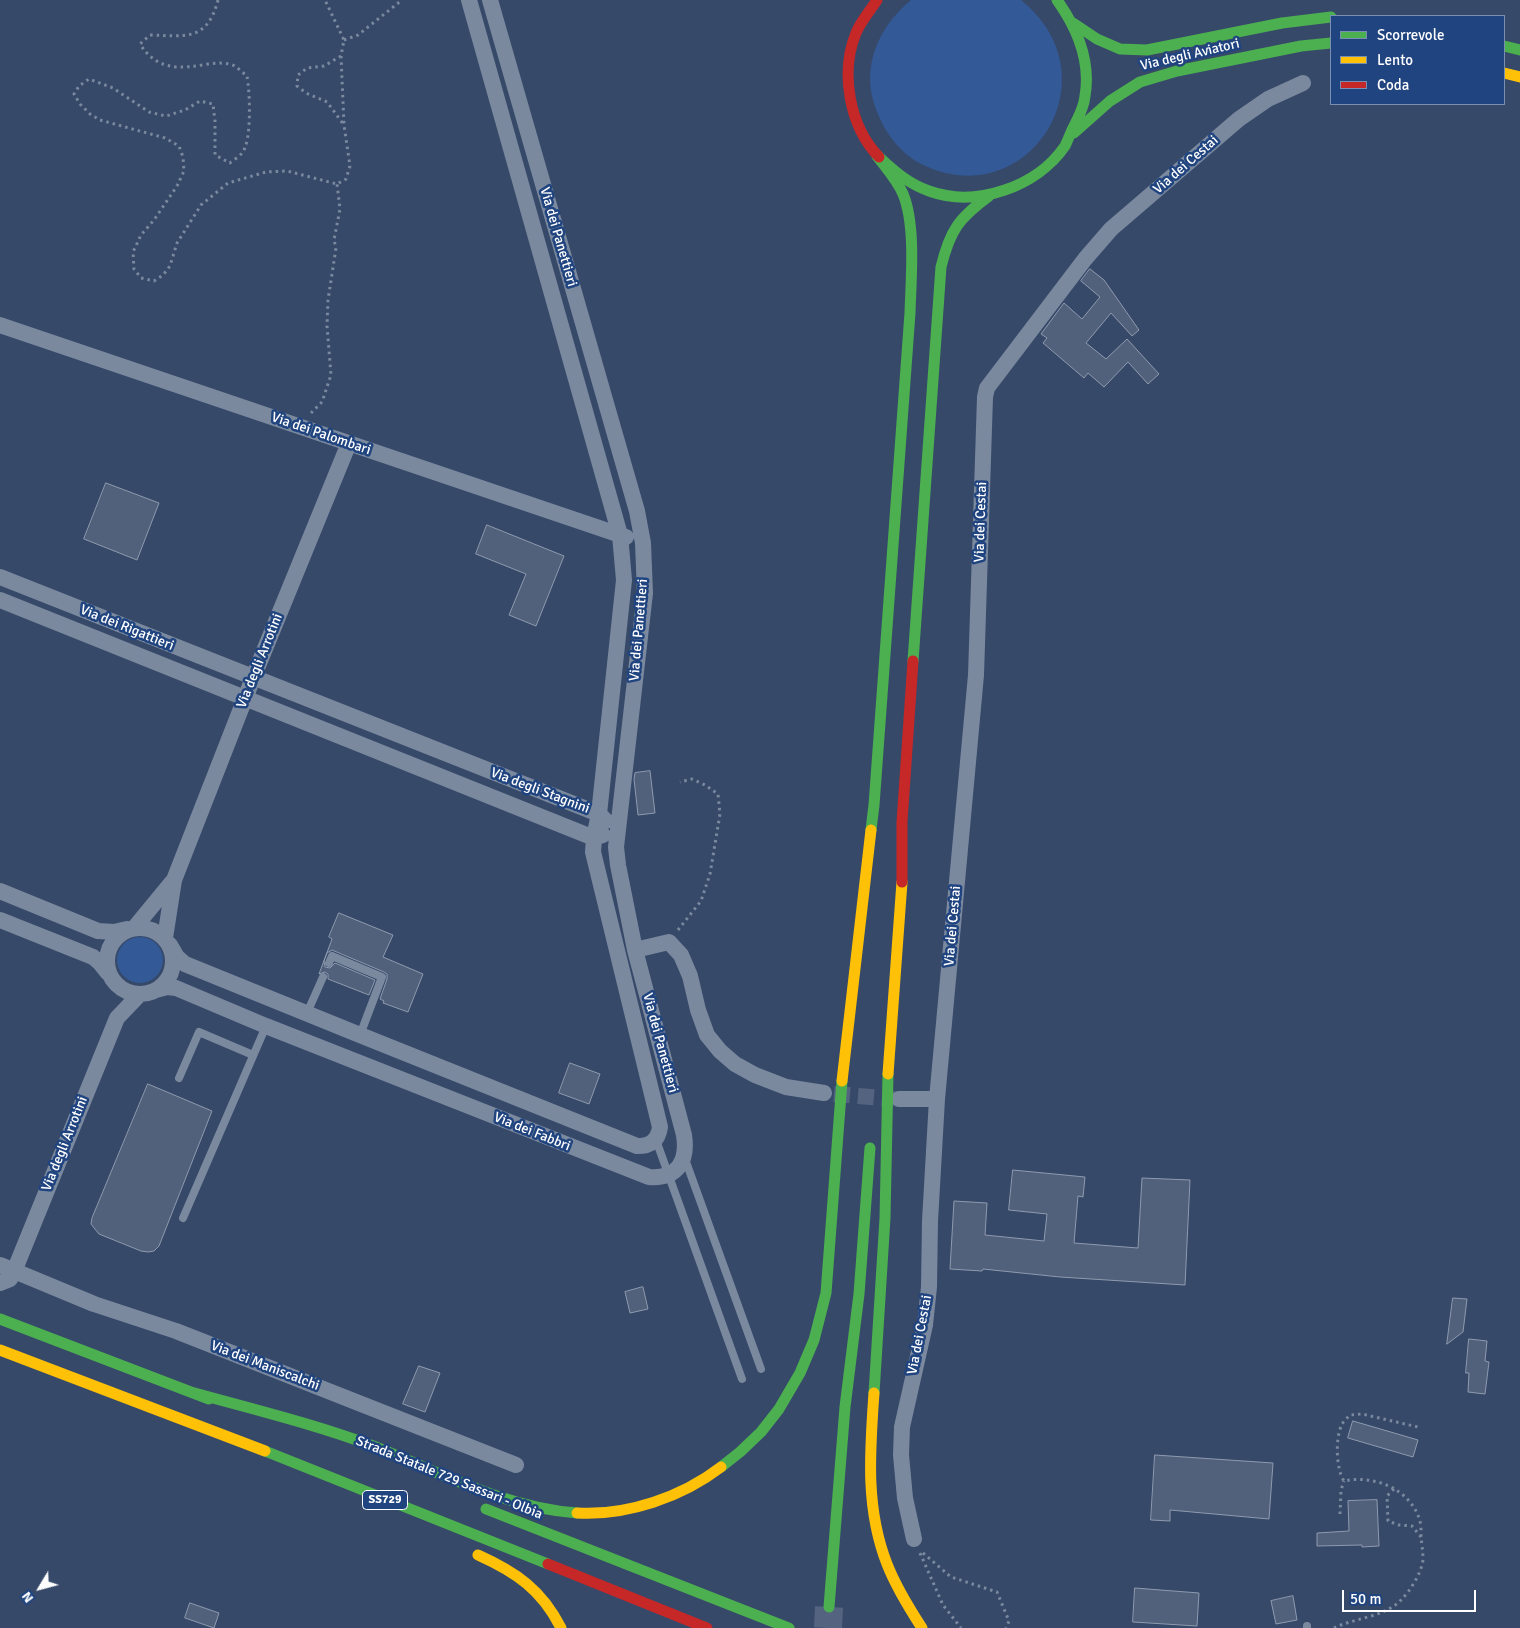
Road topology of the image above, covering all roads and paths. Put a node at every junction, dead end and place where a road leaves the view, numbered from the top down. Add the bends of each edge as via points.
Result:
1 (218, 0) edge
2 (325, 0) edge
3 (402, 0) edge
4 (469, 0) edge
5 (490, 0) edge
6 (865, 0) edge
7 (878, 0) edge
8 (1057, 0) edge
9 (1330, 17) edge
10 (1073, 23) junction
11 (859, 26) junction
12 (344, 40) junction
13 (1330, 43) edge
14 (1505, 46) edge
15 (1520, 50) edge
16 (341, 56) junction
17 (1505, 73) edge
18 (1520, 77) edge
19 (1303, 83) dead end
20 (344, 125) junction
21 (1073, 134) junction
22 (877, 156) junction
23 (337, 184) junction
24 (989, 196) junction
25 (0, 326) edge
26 (299, 426) junction
27 (349, 443) junction
28 (620, 535) junction
29 (642, 543) junction
30 (0, 577) edge
31 (0, 600) edge
32 (253, 678) junction
33 (246, 697) junction
34 (680, 782) dead end
35 (874, 806) junction
36 (599, 814) junction
37 (902, 822) junction
38 (617, 831) junction
39 (594, 838) junction
40 (174, 880) junction
41 (0, 891) edge
42 (0, 920) edge
43 (132, 928) junction
44 (167, 942) junction
45 (669, 942) junction
46 (869, 948) dead end
47 (636, 950) junction
48 (329, 963) dead end
49 (111, 977) junction
50 (323, 977) dead end
51 (156, 990) junction
52 (140, 994) junction
53 (307, 1013) junction
54 (117, 1018) junction
55 (266, 1026) junction
56 (360, 1035) junction
57 (407, 1054) junction
58 (253, 1055) junction
59 (179, 1078) dead end
60 (397, 1078) junction
61 (876, 1093) dead end
62 (824, 1094) tunnel mouth
63 (899, 1099) tunnel mouth
64 (937, 1099) junction
65 (872, 1133) dead end
66 (656, 1140) junction
67 (684, 1157) junction
68 (668, 1175) junction
69 (183, 1218) dead end
70 (7, 1268) edge
71 (0, 1283) edge
72 (847, 1304) dead end
73 (0, 1319) edge
74 (0, 1350) edge
75 (761, 1369) dead end
76 (742, 1379) dead end
77 (191, 1392) junction
78 (845, 1407) junction
79 (1418, 1427) dead end
80 (293, 1432) dead end
81 (289, 1461) junction
82 (516, 1465) dead end
83 (1344, 1482) junction
84 (1394, 1489) junction
85 (478, 1506) dead end
86 (1340, 1514) dead end
87 (396, 1515) dead end
88 (1421, 1538) junction
89 (914, 1539) dead end
90 (467, 1550) dead end
91 (829, 1608) tunnel mouth
92 (561, 1628) edge
93 (708, 1628) edge
94 (789, 1628) edge
95 (922, 1628) edge
96 (961, 1628) edge
97 (1006, 1628) edge
98 (1334, 1628) edge

1 - 23 path via 212,18 192,36 150,35 140,44 155,62 172,68 220,63 235,66 247,76 250,95 248,136 243,152 230,162 216,155 212,104 200,101 166,116 149,112 113,88 89,78 74,94 80,104 100,120 165,138 179,146 183,157 184,171 177,186 141,235 133,252 134,269 141,278 154,281 163,275 170,266 177,243 201,205 228,183 266,172 287,171
2 - 12 path
3 - 12 path via 358,35
4 - 28 street, Via dei Panettieri
5 - 29 street, Via dei Panettieri via 634,502
6 - 11 main road
7 - 11 main road
8 - 10 main road
9 - 10 main road, Via degli Aviatori via 1282,23 1147,50 1120,49
10 - 21 main road via 1085,59 1085,97
11 - 22 main road via 849,59 849,93 858,127
12 - 16 path
13 - 21 main road, Via degli Aviatori via 1177,71 1140,82 1110,101
14 - 15 main road
16 - 20 path
16 - 20 path via 324,66 307,68 298,75 297,86 327,102
17 - 18 main road
19 - 64 street, Via dei Cestai via 1268,99 1239,119 1112,229 987,388 976,675
20 - 23 path via 350,166 346,179
21 - 24 main road via 1058,156 1038,174 1015,188
22 - 24 main road via 903,179 931,192 962,197
22 - 35 main road via 895,180 908,206 912,276
23 - 26 path via 340,209 334,240 336,248 327,326 331,375 322,402
24 - 37 main road via 956,224 945,248 942,267
25 - 26 street, Via dei Palombari
26 - 27 street, Via dei Palombari
27 - 28 street, Via dei Palombari
27 - 32 street, Via degli Arrotini
28 - 29 street, Via dei Palombari
28 - 36 street, Via dei Panettieri via 624,580
29 - 38 street, Via dei Panettieri via 645,593
30 - 32 street, Via dei Rigattieri
31 - 33 street, Via dei Rigattieri
32 - 33 street, Via degli Arrotini
32 - 36 street, Via degli Stagnini
33 - 39 street, Via degli Stagnini
33 - 40 street, Via degli Arrotini
34 - 45 path via 692,779 718,794 720,814 710,874 701,901
35 - 46 main road via 874,879
35 - 77 main road via 843,1066 826,1293 818,1327 796,1383 782,1405 746,1446 706,1477 661,1500 608,1512 566,1512 510,1500 351,1438
36 - 38 street, Via degli Stagnini
36 - 39 street, Via dei Panettieri
37 - 61 main road via 892,895
37 - 95 main road via 902,895 888,1075 885,1218 869,1480 878,1541 890,1576
38 - 39 street
38 - 47 street, Via dei Panettieri via 618,865
39 - 66 street, Via dei Panettieri via 595,864 660,1127
40 - 43 street
40 - 44 street
41 - 43 street via 98,931
42 - 49 street via 92,958
43 - 44 street via 150,929
43 - 49 street via 119,934 107,952 106,963
44 - 51 street via 173,966 169,976
44 - 53 street, Via dei Fabbri via 185,964
45 - 47 street
45 - 62 street via 681,955 707,1035 720,1051 755,1075 786,1087
47 - 67 street, Via dei Panettieri via 684,1135
48 - 56 lane via 332,956 382,977
49 - 52 street via 121,989
49 - 54 street
50 - 53 lane
51 - 52 street
51 - 55 street, Via dei Fabbri via 176,988
52 - 54 street
53 - 56 street, Via dei Fabbri
54 - 70 street, Via degli Arrotini
55 - 58 lane
55 - 60 street, Via dei Fabbri
56 - 57 street, Via dei Fabbri
57 - 60 street
57 - 66 street, Via dei Fabbri via 637,1146
58 - 59 lane via 199,1032
58 - 69 lane
60 - 68 street, Via dei Fabbri via 630,1171 657,1178
63 - 64 street
64 - 89 street, Via dei Cestai via 929,1287 902,1427 905,1498
65 - 78 main road via 859,1294
66 - 68 lane
67 - 68 street via 677,1169
67 - 75 lane
68 - 76 lane
70 - 71 street via 10,1278
70 - 82 street, Via dei Maniscalchi
72 - 78 main road
73 - 77 main road
74 - 81 main road, SS729
77 - 80 main road
78 - 91 main road
79 - 83 path via 1362,1414 1350,1415 1342,1423 1337,1442 1340,1475
81 - 87 main road
81 - 93 main road, SS729
83 - 84 path via 1376,1480
83 - 86 path
84 - 88 path via 1415,1509
84 - 88 path via 1387,1496 1388,1521 1412,1526
85 - 94 main road, Strada Statale 729 Sassari - Olbia
88 - 98 path via 1422,1563 1400,1602 1388,1610
90 - 92 main road via 520,1576 538,1592
96 - 97 path via 943,1605 918,1548 951,1577 997,1592 1009,1621

